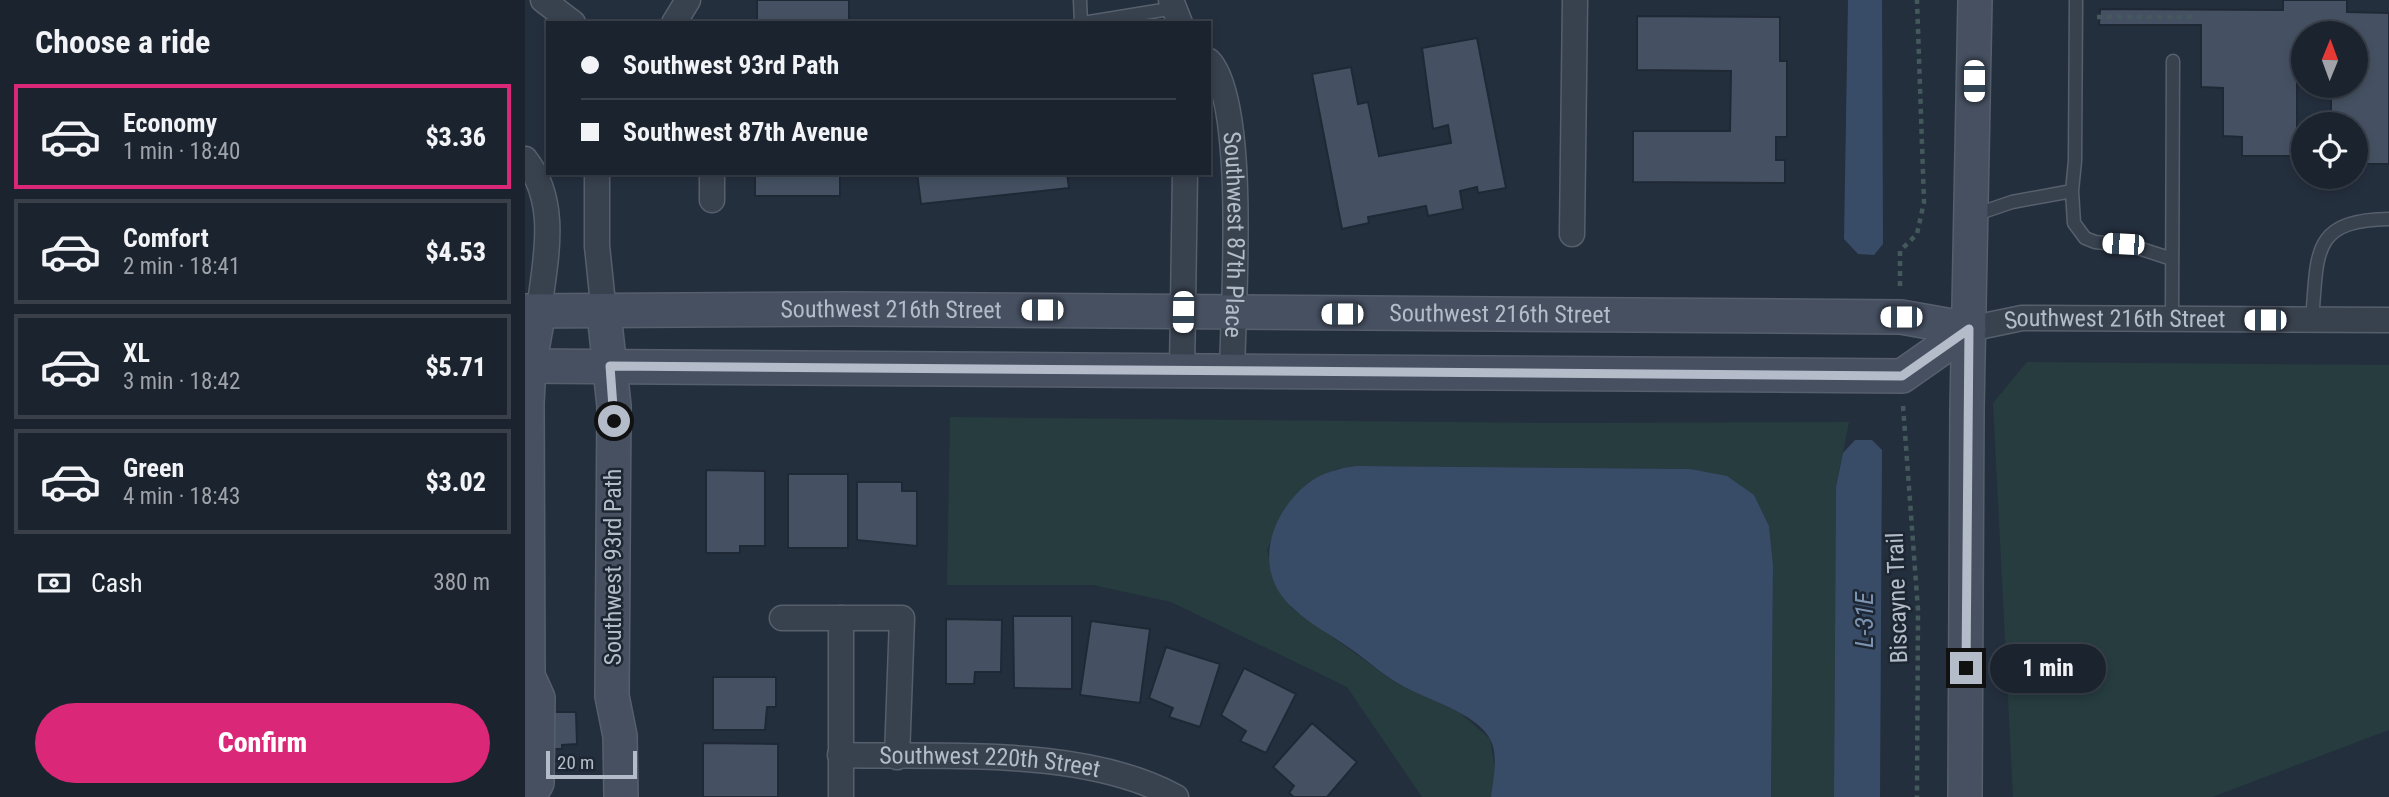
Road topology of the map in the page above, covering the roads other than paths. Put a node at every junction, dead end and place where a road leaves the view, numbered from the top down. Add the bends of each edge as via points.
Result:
1 (543, 0) edge
2 (1080, 0) edge
3 (1575, 0) edge
4 (1975, 0) edge
5 (2076, 0) edge
6 (1175, 10) edge
7 (571, 21) edge
8 (1082, 21) edge
9 (1096, 21) edge
10 (2173, 61) dead end
11 (1211, 65) edge
12 (525, 159) edge
13 (597, 175) edge
14 (712, 175) edge
15 (1185, 175) edge
16 (2072, 191) junction
17 (712, 200) dead end
18 (1973, 216) junction
19 (2389, 219) edge
20 (1571, 234) dead end
21 (2172, 259) junction
22 (532, 311) edge
23 (1183, 312) junction
24 (604, 313) junction
25 (1233, 313) junction
26 (2172, 319) junction
27 (2312, 320) junction
28 (2389, 320) edge
29 (1969, 329) junction
30 (527, 366) edge
31 (610, 366) junction
32 (1182, 372) junction
33 (1232, 372) junction
34 (782, 618) dead end
35 (841, 618) junction
36 (527, 680) edge
37 (612, 696) junction
38 (840, 755) junction
39 (897, 757) junction
40 (526, 797) edge
41 (600, 797) edge
42 (621, 797) edge
43 (841, 797) edge
44 (1176, 797) edge
45 (1965, 797) edge

1 - 7 street
2 - 8 lane
3 - 20 street
4 - 18 street
5 - 16 lane
6 - 9 lane
10 - 21 lane
11 - 25 street, Southwest 87th Place via 1225,90 1233,132
12 - 22 street via 538,178 547,209 546,257
13 - 24 street via 597,247
14 - 17 street
15 - 23 street, Southwest 87th Place
16 - 18 lane via 2029,198
16 - 21 lane via 2072,215 2077,231 2085,238
18 - 29 street
19 - 27 lane via 2351,221 2333,232 2320,252
21 - 26 lane
22 - 24 street, Southwest 216th Street
22 - 30 street
23 - 24 street, Southwest 216th Street via 845,309
23 - 25 street, Southwest 216th Street
23 - 32 street, Southwest 87th Place
24 - 31 street, Southwest 93rd Path
25 - 29 street, Southwest 216th Street via 1901,317
25 - 33 street, Southwest 87th Place
26 - 27 street, Southwest 216th Street
26 - 29 street, Southwest 216th Street via 2022,318
27 - 28 street, Southwest 216th Street
29 - 33 street, Southwest 216th Street via 1902,376
29 - 45 street
30 - 31 street, Southwest 216th Street
30 - 36 street
31 - 32 street, Southwest 216th Street
31 - 37 street, Southwest 93rd Path via 614,414
32 - 33 street, Southwest 216th Street
34 - 35 street
35 - 38 street
35 - 39 street via 902,618
36 - 40 street via 538,698 537,783
37 - 41 street, Southwest 93rd Path via 598,735
37 - 42 street, Southwest 93rd Path via 620,736
38 - 39 street, Southwest 220th Street
38 - 43 street
39 - 44 street, Southwest 220th Street via 1064,762 1136,780

